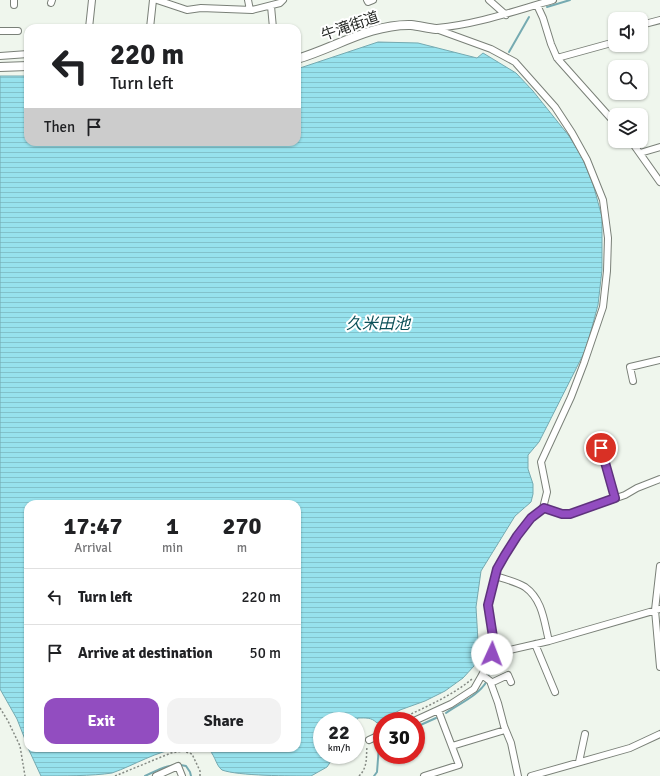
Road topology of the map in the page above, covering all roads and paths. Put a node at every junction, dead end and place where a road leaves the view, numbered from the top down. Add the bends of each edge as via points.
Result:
1 (92, 0) edge
2 (153, 0) edge
3 (158, 0) edge
4 (248, 0) edge
5 (283, 0) edge
6 (367, 0) edge
7 (373, 0) edge
8 (489, 0) edge
9 (553, 0) edge
10 (545, 1) edge
11 (537, 5) junction
12 (271, 6) junction
13 (250, 10) junction
14 (506, 15) junction
15 (660, 20) edge
16 (648, 23) edge
17 (89, 24) edge
18 (150, 24) edge
19 (273, 24) edge
20 (436, 29) junction
21 (0, 31) edge
22 (18, 31) dead end
23 (608, 44) edge
24 (24, 54) edge
25 (0, 56) edge
26 (301, 57) edge
27 (557, 58) junction
28 (24, 66) edge
29 (0, 67) edge
30 (608, 115) edge
31 (660, 147) edge
32 (636, 148) edge
33 (640, 153) junction
34 (660, 182) edge
35 (660, 360) edge
36 (633, 381) dead end
37 (601, 448) dead end
38 (660, 480) edge
39 (615, 498) junction
40 (544, 508) junction
41 (660, 566) edge
42 (495, 576) junction
43 (657, 609) edge
44 (549, 641) junction
45 (535, 644) junction
46 (492, 654) junction
47 (660, 667) edge
48 (482, 675) junction
49 (473, 678) dead end
50 (511, 682) dead end
51 (491, 683) junction
52 (555, 692) dead end
53 (0, 708) edge
54 (438, 710) junction
55 (416, 712) edge
56 (425, 716) edge
57 (505, 730) junction
58 (585, 734) dead end
59 (660, 734) edge
60 (373, 738) edge
61 (369, 740) joint
62 (452, 746) junction
63 (178, 752) edge
64 (186, 752) edge
65 (580, 762) junction
66 (25, 776) edge
67 (115, 776) edge
68 (156, 776) edge
69 (182, 776) edge
70 (200, 776) edge
71 (359, 776) edge
72 (424, 776) edge
73 (518, 776) edge
74 (531, 776) edge

1 - 17 street
2 - 18 street
3 - 13 street via 187,10
4 - 13 street
5 - 12 street
6 - 7 street
8 - 14 street
9 - 10 street, 牛滝街道
10 - 11 street, 牛滝街道
11 - 14 street, 牛滝街道
11 - 27 street
12 - 13 street
12 - 19 street
14 - 20 street, 牛滝街道
15 - 16 street
20 - 26 street, 牛滝街道 via 411,25 374,30
20 - 40 street via 491,49 515,62 555,107 572,133 587,160 603,200 608,244 608,271 603,307 571,397 541,462 547,492
21 - 22 street
23 - 27 street
24 - 25 street
27 - 30 street
28 - 29 street
31 - 33 street
32 - 33 street
33 - 34 street
35 - 36 street via 630,366
37 - 39 lane
38 - 39 street
39 - 40 street via 570,514
40 - 42 street via 531,518 517,536
41 - 43 street
42 - 44 street via 525,587 538,600
42 - 46 street via 488,605 493,637
43 - 44 street
43 - 47 street
44 - 45 street
45 - 46 street
45 - 52 street
46 - 48 street
48 - 51 street
48 - 54 street via 474,690
49 - 55 path via 447,697
50 - 51 street via 508,675
51 - 57 street
53 - 66 path via 20,746
54 - 56 street
54 - 62 street
57 - 62 street
57 - 73 street via 511,743
58 - 65 street
59 - 65 street via 630,748
60 - 61 street
61 - 71 path via 364,772
62 - 72 street via 459,766
63 - 67 path
64 - 70 path via 192,754
65 - 74 street
68 - 69 street via 178,766

